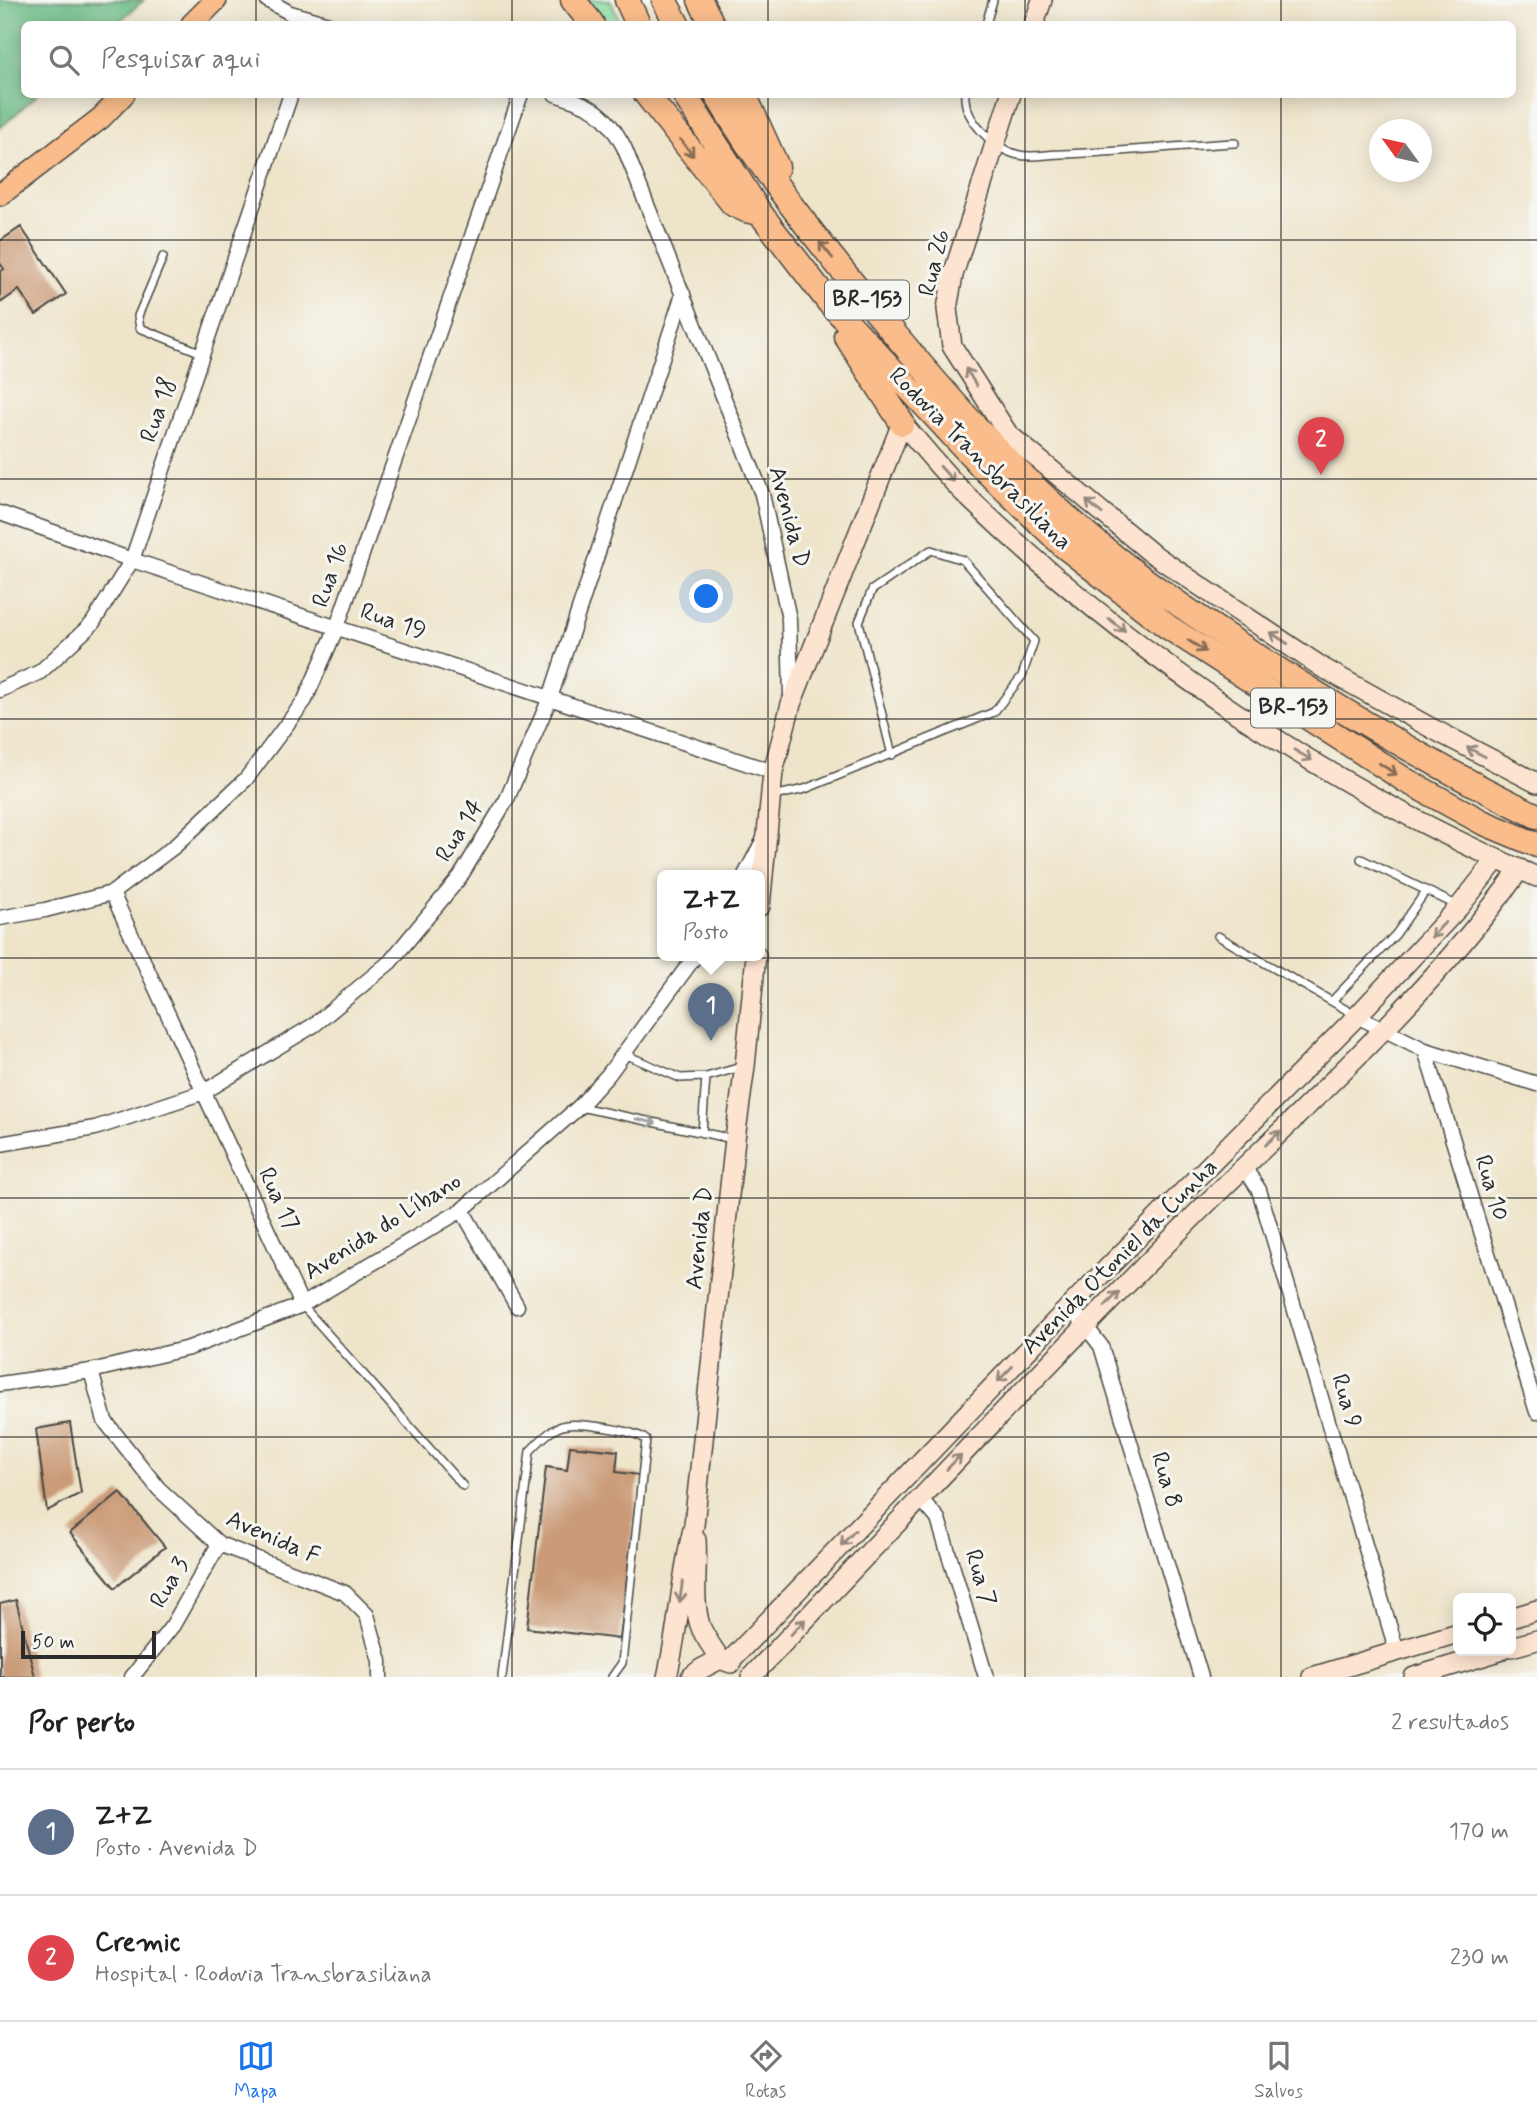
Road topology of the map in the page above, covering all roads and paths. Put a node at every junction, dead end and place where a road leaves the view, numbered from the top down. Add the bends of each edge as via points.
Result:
1 (216, 0) edge
2 (267, 0) edge
3 (573, 0) edge
4 (627, 0) edge
5 (664, 0) edge
6 (700, 0) edge
7 (993, 0) edge
8 (1042, 0) edge
9 (195, 21) edge
10 (314, 21) edge
11 (590, 21) edge
12 (637, 21) edge
13 (675, 21) edge
14 (710, 21) edge
15 (987, 21) edge
16 (1035, 21) edge
17 (120, 98) edge
18 (290, 98) edge
19 (520, 98) edge
20 (566, 98) edge
21 (649, 98) edge
22 (687, 98) edge
23 (718, 98) edge
24 (746, 98) edge
25 (966, 98) edge
26 (1010, 98) edge
27 (1235, 143) dead end
28 (995, 144) junction
29 (0, 195) edge
30 (760, 213) junction
31 (802, 222) junction
32 (163, 257) dead end
33 (683, 294) junction
34 (828, 301) junction
35 (202, 353) junction
36 (932, 378) junction
37 (902, 423) junction
38 (1008, 434) junction
39 (0, 513) edge
40 (132, 560) junction
41 (337, 627) junction
42 (0, 690) edge
43 (550, 698) junction
44 (791, 704) junction
45 (892, 755) junction
46 (773, 772) junction
47 (1537, 783) edge
48 (771, 796) junction
49 (1537, 816) edge
50 (766, 835) junction
51 (1537, 845) edge
52 (1361, 859) dead end
53 (1497, 859) junction
54 (748, 870) edge
55 (763, 870) edge
56 (1529, 873) edge
57 (1426, 891) junction
58 (112, 893) junction
59 (1460, 906) junction
60 (0, 918) edge
61 (1218, 936) dead end
62 (692, 961) edge
63 (755, 961) edge
64 (1332, 1001) junction
65 (1357, 1016) junction
66 (1386, 1029) junction
67 (1425, 1050) junction
68 (624, 1054) junction
69 (746, 1066) junction
70 (706, 1077) junction
71 (1537, 1084) edge
72 (204, 1092) junction
73 (579, 1107) junction
74 (702, 1133) junction
75 (735, 1139) junction
76 (0, 1144) edge
77 (1244, 1167) junction
78 (461, 1210) junction
79 (302, 1304) junction
80 (1070, 1306) junction
81 (517, 1307) dead end
82 (1086, 1325) junction
83 (91, 1371) junction
84 (0, 1384) edge
85 (1537, 1412) edge
86 (463, 1486) dead end
87 (920, 1498) junction
88 (694, 1525) junction
89 (219, 1544) junction
90 (1537, 1610) edge
91 (1516, 1616) edge
92 (1453, 1635) edge
93 (1537, 1640) edge
94 (1516, 1646) edge
95 (1397, 1652) junction
96 (1483, 1656) edge
97 (725, 1660) junction
98 (132, 1677) edge
99 (380, 1677) edge
100 (502, 1677) edge
101 (612, 1677) edge
102 (667, 1677) edge
103 (691, 1677) edge
104 (743, 1677) edge
105 (751, 1677) edge
106 (986, 1677) edge
107 (1201, 1677) edge
108 (1312, 1677) edge
109 (1413, 1677) edge

1 - 9 main road
2 - 10 street
3 - 11 highway
4 - 12 highway
5 - 13 highway
6 - 14 highway
7 - 15 lane
8 - 16 main road
17 - 29 main road via 101,118
18 - 35 street, Rua 18
19 - 41 street, Rua 16
20 - 33 street, Avenida D via 594,108 610,122
21 -> 30 highway via 733,204
22 - 30 highway, Rodovia Transbrasiliana / BR-153
23 - 31 highway, Rodovia Transbrasiliana / BR-153
24 - 31 highway
25 - 28 lane via 977,127
26 - 28 main road, Rua 26
27 - 28 lane via 1019,155
38 -> 28 main road, Rua 26 via 952,346 947,309 953,275
30 - 34 highway, Rodovia Transbrasiliana / BR-153
36 -> 31 highway, Rodovia Transbrasiliana / BR-153
32 - 35 lane via 138,316 141,328
33 - 43 street, Rua 14
33 - 44 street, Avenida D via 762,494 789,619
34 - 37 highway
34 -> 51 highway, Rodovia Transbrasiliana / BR-153 via 1005,490 1064,546 1168,627 1405,780 1482,822
35 - 40 street, Rua 18
36 - 38 highway
36 - 49 highway, Rodovia Transbrasiliana / BR-153 via 999,452 1077,526 1185,609 1404,748
37 - 44 main road
37 -> 53 main road, Rodovia Transbrasiliana via 967,497 1058,579 1181,674 1306,757
47 -> 38 main road, Rodovia Transbrasiliana via 1324,667 1203,589 1150,552
39 - 40 street, Rua 19
40 - 41 street, Rua 19
40 - 42 street, Rua 18 via 92,624 40,672
41 - 43 street, Rua 19
41 - 58 street, Rua 16 via 305,700 246,779 175,846
43 - 46 street, Rua 19
43 - 72 street, Rua 14 via 507,799 460,877 390,962 314,1025
44 - 46 main road, Avenida D
45 - 45 lane via 994,712 1021,676 1034,641 963,560 931,550 872,590 859,622
45 - 48 lane via 805,789
46 - 48 main road, Avenida D
48 - 50 main road, Avenida D
50 - 54 street
50 - 55 main road, Avenida D
52 - 57 lane
53 - 56 main road, Rodovia Transbrasiliana
53 - 59 main road, Avenida Otoniel da Cunha
56 - 66 main road, Avenida Otoniel da Cunha
57 - 59 lane
57 - 64 lane via 1396,934
58 - 60 street, Rua 16
58 - 72 street, Rua 17
59 -> 65 main road, Avenida Otoniel da Cunha
61 - 64 lane
62 - 68 street, Avenida do Líbano
63 - 69 main road, Avenida D
64 - 65 lane
65 - 66 street
65 - 80 main road, Avenida Otoniel da Cunha
66 - 67 street
77 -> 66 main road, Avenida Otoniel da Cunha
67 - 71 street
67 - 85 street, Rua 10
68 - 70 lane via 680,1079
68 - 73 street, Avenida do Líbano
69 - 70 lane
69 - 75 main road, Avenida D
70 - 74 lane
72 - 76 street, Rua 14 via 95,1128
72 - 79 street, Rua 17
73 -> 74 lane
73 - 78 street, Avenida do Líbano
74 - 75 lane
75 - 88 main road, Avenida D
82 -> 77 main road, Avenida Otoniel da Cunha
77 - 95 street, Rua 9 via 1259,1190
78 - 79 street, Avenida do Líbano
78 - 81 street
79 - 83 street, Avenida do Líbano via 189,1348
79 - 86 lane, Rua 17
80 - 82 street, Rua 8
80 -> 97 main road, Avenida Otoniel da Cunha
87 -> 82 main road, Avenida Otoniel da Cunha
82 - 107 street, Rua 8 via 1101,1346
83 - 84 street, Avenida do Líbano
83 - 89 street, Avenida F via 105,1421 159,1489
105 -> 87 main road, Avenida Otoniel da Cunha
87 - 106 street, Rua 7 via 938,1519
88 - 97 main road, Avenida D via 700,1625
88 -> 102 main road, Avenida D
89 - 98 street, Rua 3 via 173,1625
89 - 99 street, Avenida F via 345,1593 367,1615
90 - 91 main road
92 - 95 main road
93 - 94 main road
95 - 108 main road
96 - 109 main road
97 - 103 main road, Avenida Otoniel da Cunha via 701,1668
97 - 104 main road, Avenida D
100 - 101 lane via 530,1451 551,1431 566,1425 628,1430 646,1440 622,1663

